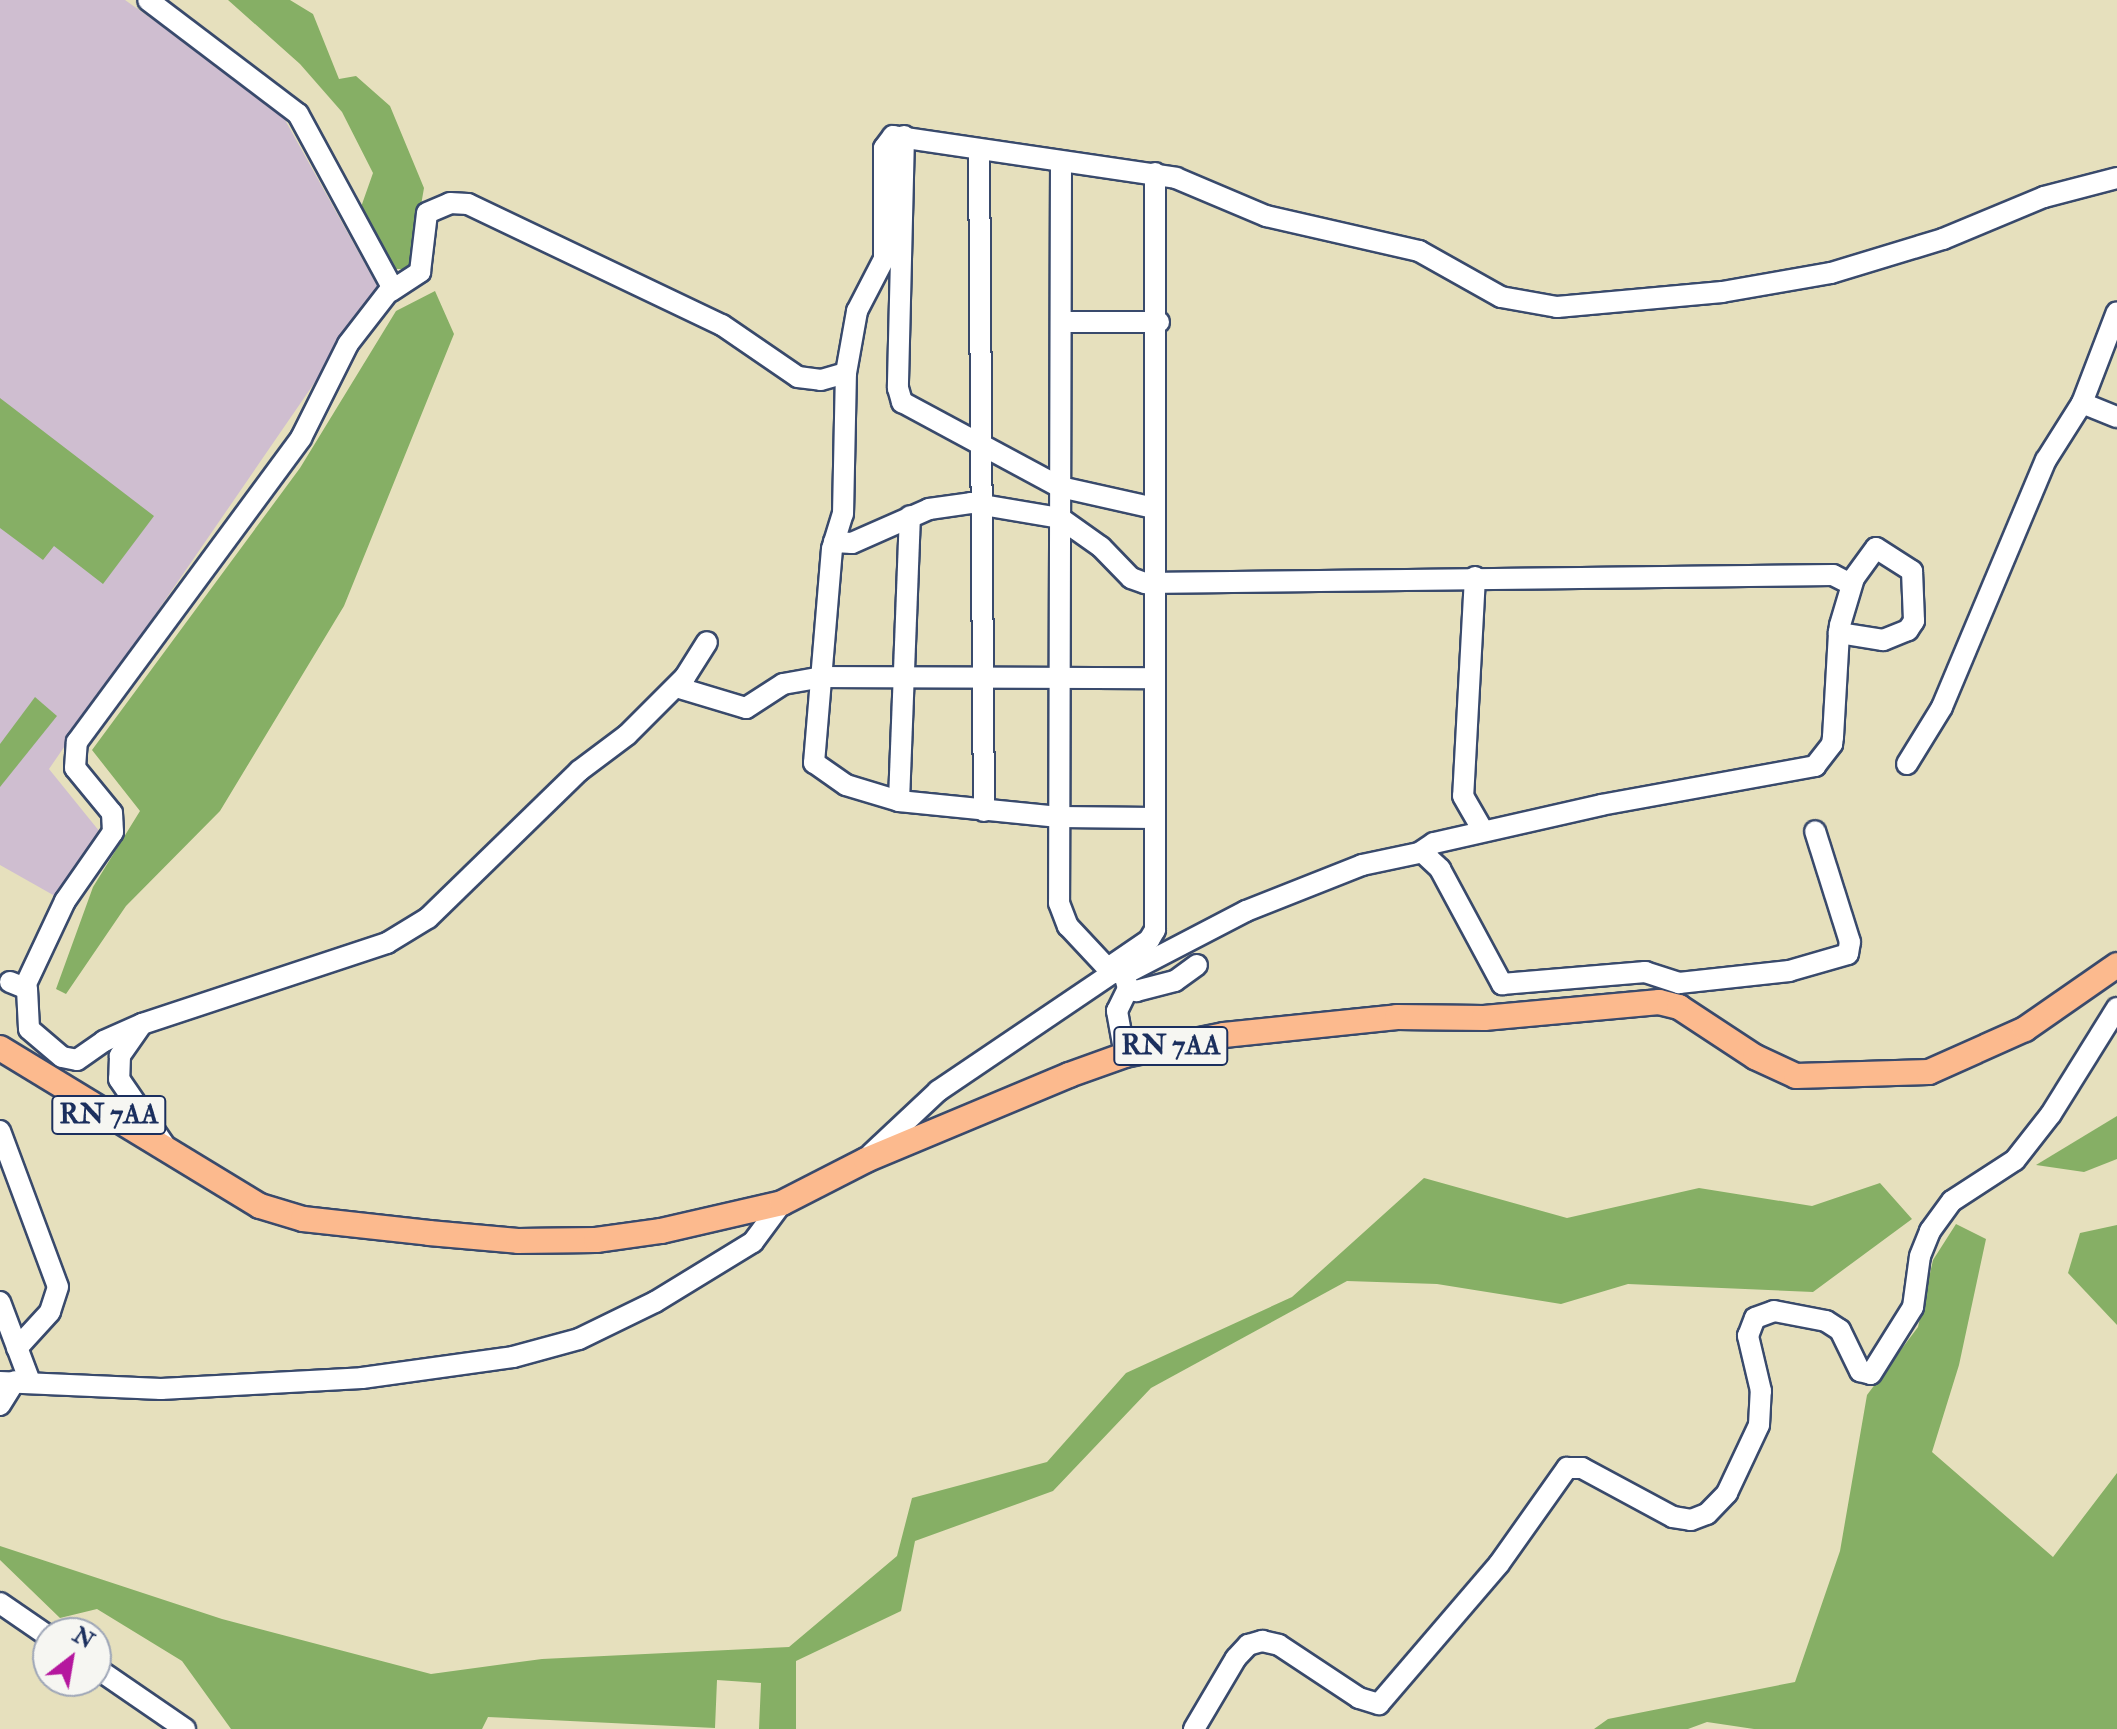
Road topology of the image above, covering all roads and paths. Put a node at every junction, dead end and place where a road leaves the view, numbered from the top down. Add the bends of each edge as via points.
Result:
1 (148, 0) edge
2 (904, 136) junction
3 (979, 151) junction
4 (1061, 162) junction
5 (1155, 173) junction
6 (2117, 178) edge
7 (391, 291) junction
8 (2117, 312) edge
9 (1061, 322) junction
10 (1159, 322) junction
11 (846, 373) junction
12 (2082, 403) junction
13 (2117, 417) edge
14 (982, 447) junction
15 (1060, 487) junction
16 (984, 505) junction
17 (1154, 508) junction
18 (910, 516) junction
19 (1060, 518) junction
20 (834, 542) junction
21 (1475, 577) junction
22 (1153, 583) junction
23 (1851, 584) junction
24 (1839, 633) junction
25 (707, 642) dead end
26 (823, 677) junction
27 (905, 677) junction
28 (984, 677) junction
29 (1060, 678) junction
30 (1155, 678) junction
31 (676, 687) junction
32 (1907, 764) dead end
33 (899, 801) junction
34 (984, 811) junction
35 (1059, 817) junction
36 (1155, 818) junction
37 (1482, 829) junction
38 (1815, 831) dead end
39 (1422, 852) junction
40 (1197, 965) dead end
41 (2117, 965) edge
42 (1118, 976) junction
43 (1661, 991) junction
44 (2117, 1008) edge
45 (142, 1024) junction
46 (0, 1048) edge
47 (1125, 1055) junction
48 (0, 1131) edge
49 (170, 1152) junction
50 (866, 1160) junction
51 (782, 1203) junction
52 (0, 1302) edge
53 (17, 1348) junction
54 (15, 1382) edge
55 (0, 1405) edge
56 (0, 1603) edge
57 (32, 1625) edge
58 (112, 1679) edge
59 (185, 1729) edge
60 (1194, 1729) edge

1 - 7 street via 298,114 392,282
2 - 3 street
2 - 11 street via 893,136 884,148 886,249 857,311
2 - 14 street via 899,393 908,408
3 - 4 street
3 - 14 street
4 - 5 street
4 - 9 street
5 - 6 street via 1298,226 1419,251 1501,297 1557,307 1722,292 1831,273 1943,239 2044,197
5 - 10 street
7 - 11 street via 420,272 427,213 450,203 468,204 722,325 798,377 821,380
7 - 45 street via 348,344 301,438 77,742 75,768 112,813 113,832 17,984 29,1029 67,1060 81,1059 104,1041
8 - 12 street
9 - 10 street
9 - 15 street
10 - 17 street
11 - 20 street via 843,514
12 - 13 street
12 - 32 street via 2046,460 1942,707
14 - 15 street
14 - 16 street
15 - 17 street
15 - 19 street
16 - 18 street via 949,503
16 - 19 street
16 - 28 street
17 - 22 street
18 - 20 street via 852,543
18 - 27 street
19 - 22 street via 1131,578
19 - 29 street
20 - 26 street
21 - 22 street
21 - 23 street via 1833,575
21 - 37 street via 1463,796
22 - 30 street
23 - 24 street
23 - 24 street via 1869,552 1879,549 1914,574 1914,621 1890,640
24 - 37 street via 1832,744 1815,766
25 - 31 street
26 - 27 street
26 - 31 street via 783,684 746,708
26 - 33 street via 812,753 817,768 846,785
27 - 28 street
27 - 33 street
28 - 29 street
28 - 34 street
29 - 30 street
29 - 35 street
30 - 36 street
31 - 45 street via 416,927 370,950
33 - 34 street
34 - 35 street
35 - 36 street
35 - 42 street via 1061,915
36 - 42 street via 1155,930
37 - 39 street
38 - 43 street via 1850,942 1848,954 1789,971 1679,983
39 - 42 street via 1362,865 1246,911
39 - 43 street via 1440,869 1498,982 1536,985 1645,972
40 - 42 street via 1175,981
41 - 43 main road, RN 7AA via 2025,1029 1929,1072 1796,1076 1755,1057
42 - 47 street via 1117,1011
42 - 50 street via 938,1091
43 - 47 main road, RN 7AA via 1484,1018 1397,1017 1224,1035
44 - 60 street via 2051,1114 2015,1160 1952,1201 1930,1231 1920,1256 1913,1307 1871,1374 1860,1371 1840,1330 1826,1321 1774,1311 1755,1318 1748,1336 1761,1391 1759,1425 1727,1493 1707,1514 1691,1520 1673,1517 1582,1468 1567,1468 1499,1564 1379,1704 1359,1698 1279,1645 1262,1641 1248,1645 1236,1658
45 - 49 street via 120,1056 119,1079
46 - 49 main road, RN 7AA
47 - 50 main road, RN 7AA
48 - 53 street via 58,1287 50,1312
49 - 51 main road, RN 7AA via 260,1206 303,1219 503,1240 596,1240
50 - 51 main road, RN 7AA
51 - 54 street via 753,1242 655,1302 579,1339 513,1357 306,1382 161,1389
52 - 53 street
53 - 54 street
54 - 55 street
56 - 57 street
58 - 59 street

